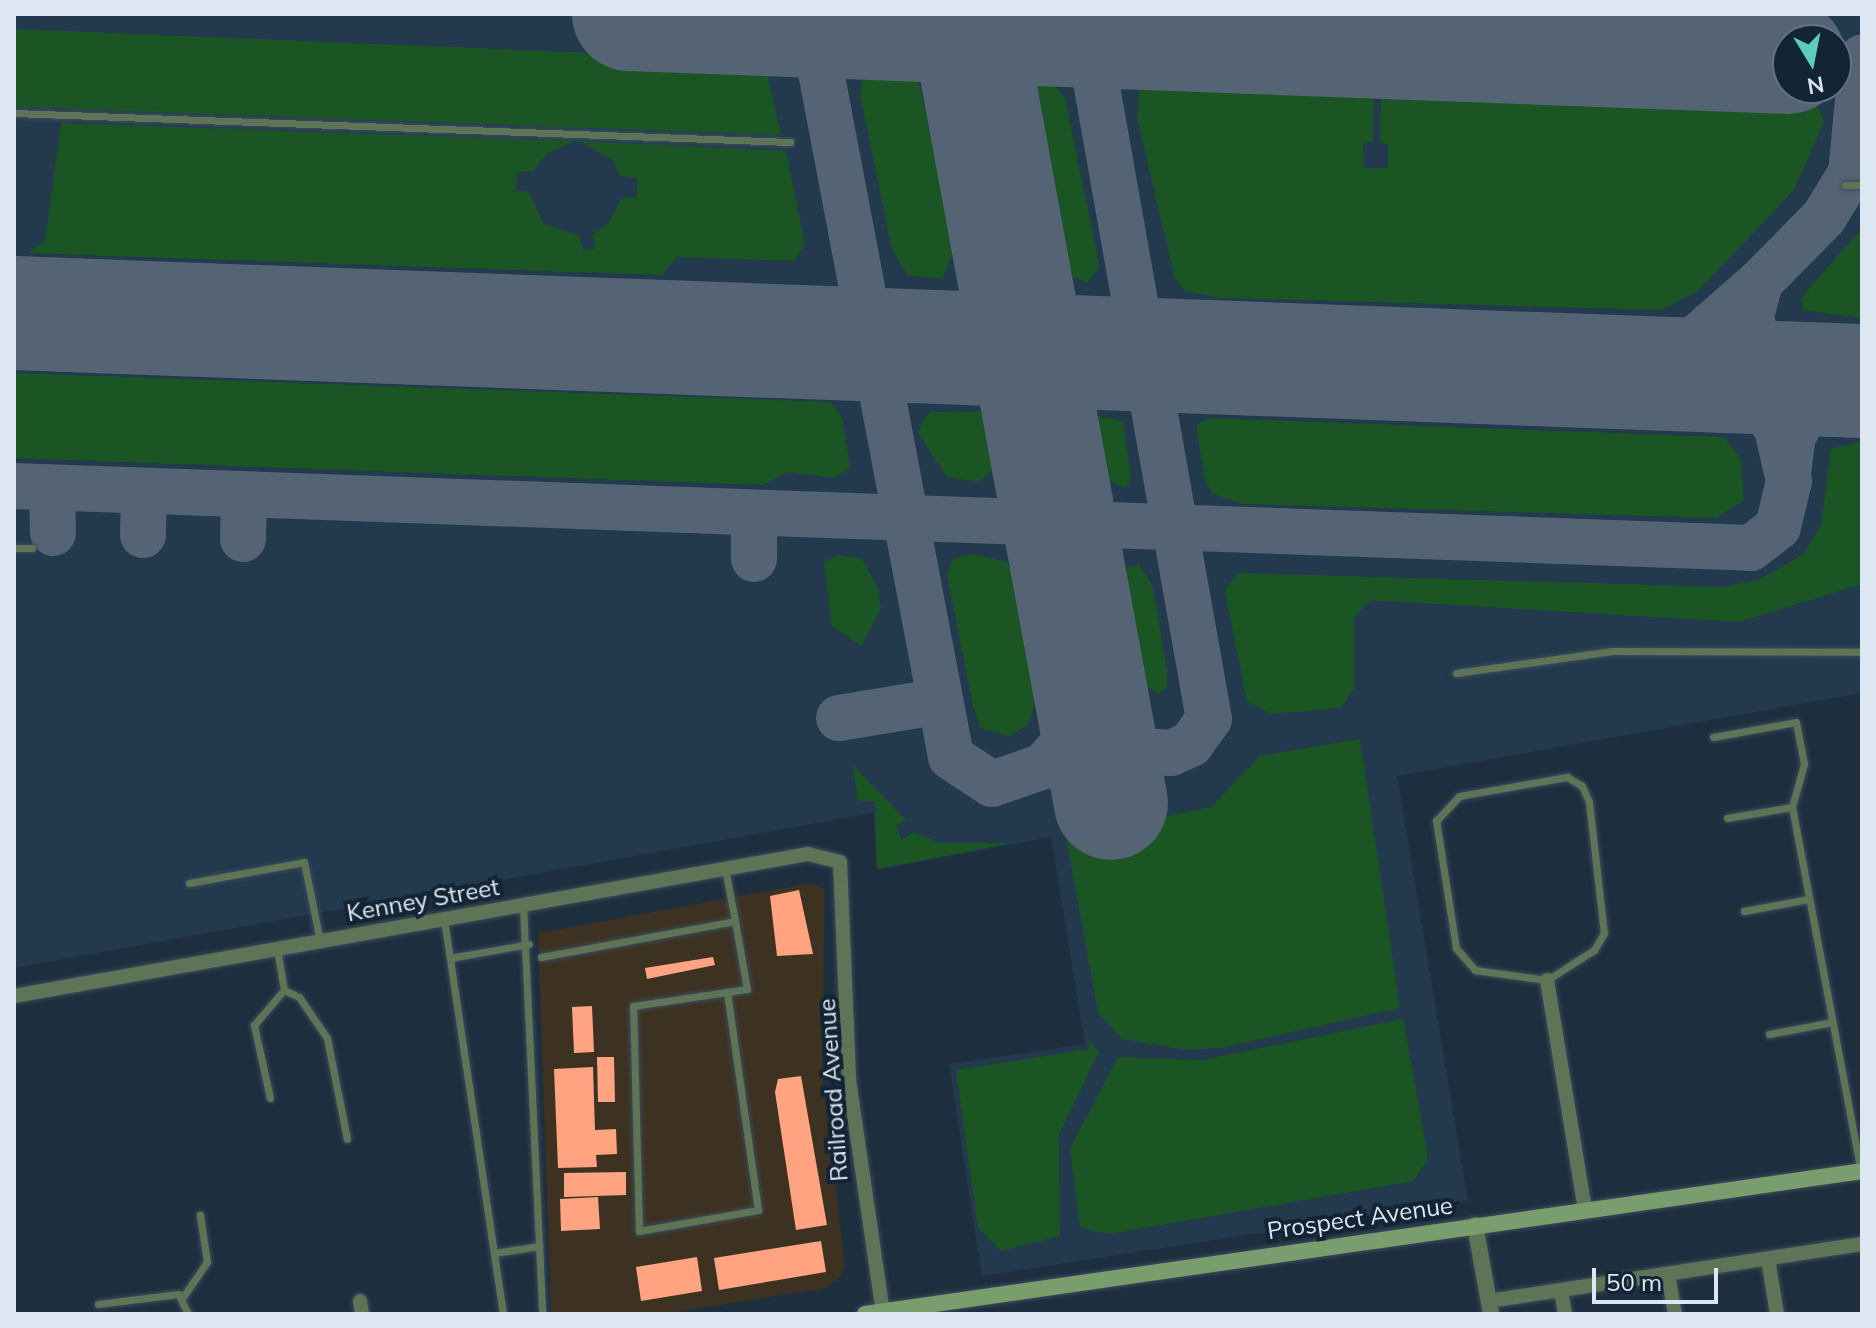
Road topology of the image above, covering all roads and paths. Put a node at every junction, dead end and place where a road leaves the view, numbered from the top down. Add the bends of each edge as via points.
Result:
1 (14, 113) edge
2 (790, 142) dead end
3 (1845, 185) dead end
4 (1862, 185) edge
5 (14, 548) edge
6 (32, 548) dead end
7 (1862, 652) edge
8 (1456, 673) dead end
9 (1713, 737) dead end
10 (1792, 807) junction
11 (1727, 818) dead end
12 (840, 862) joint
13 (725, 868) junction
14 (189, 883) dead end
15 (1809, 899) junction
16 (523, 905) junction
17 (1744, 911) dead end
18 (444, 919) junction
19 (735, 921) junction
20 (320, 941) junction
21 (529, 944) junction
22 (277, 949) junction
23 (541, 957) dead end
24 (450, 958) junction
25 (1547, 980) junction
26 (284, 990) junction
27 (727, 992) junction
28 (14, 996) edge
29 (1833, 1022) junction
30 (1769, 1034) dead end
31 (270, 1098) dead end
32 (347, 1139) dead end
33 (1862, 1171) edge
34 (1585, 1210) junction
35 (200, 1215) dead end
36 (1475, 1225) junction
37 (1862, 1244) edge
38 (539, 1246) junction
39 (494, 1253) junction
40 (1768, 1259) junction
41 (1668, 1274) junction
42 (1561, 1291) junction
43 (183, 1297) junction
44 (98, 1304) dead end
45 (1490, 1308) edge
46 (883, 1313) edge
47 (188, 1314) edge
48 (503, 1314) edge
49 (542, 1314) edge
50 (865, 1314) edge
51 (1565, 1314) edge
52 (1675, 1314) edge
53 (1777, 1314) edge

1 - 2 lane
3 - 4 lane
5 - 6 lane
7 - 8 lane via 1612,651
9 - 10 lane via 1796,722 1804,764
10 - 11 lane
10 - 15 lane
12 - 13 street, Kenney Street via 808,854
12 - 46 street, Railroad Avenue via 849,1080
13 - 16 street, Kenney Street
13 - 19 lane
14 - 20 lane via 304,862
15 - 17 lane
15 - 29 lane
16 - 18 street, Kenney Street
16 - 21 lane
18 - 20 street, Kenney Street
18 - 24 lane
19 - 23 lane
19 - 27 lane via 747,989
20 - 22 street, Kenney Street
21 - 24 lane
21 - 38 lane
22 - 26 lane
22 - 28 street, Kenney Street
24 - 39 lane
25 - 25 lane via 1594,950 1607,915 1589,802 1582,786 1567,777 1459,796 1436,821 1465,960 1491,974
25 - 34 street
26 - 31 lane via 254,1025
26 - 32 lane via 299,997 327,1038
27 - 27 lane via 633,1006 639,1231 758,1210
29 - 30 lane
29 - 33 lane
33 - 34 main road, Prospect Avenue
34 - 36 main road, Prospect Avenue
35 - 43 lane via 207,1262
36 - 45 street
36 - 46 main road, Prospect Avenue
37 - 40 street
38 - 39 lane
38 - 49 lane
39 - 48 lane
40 - 41 street
40 - 53 street
41 - 42 street
41 - 52 street
42 - 45 street
42 - 51 street
43 - 44 lane
43 - 47 lane
46 - 50 main road, Prospect Avenue

